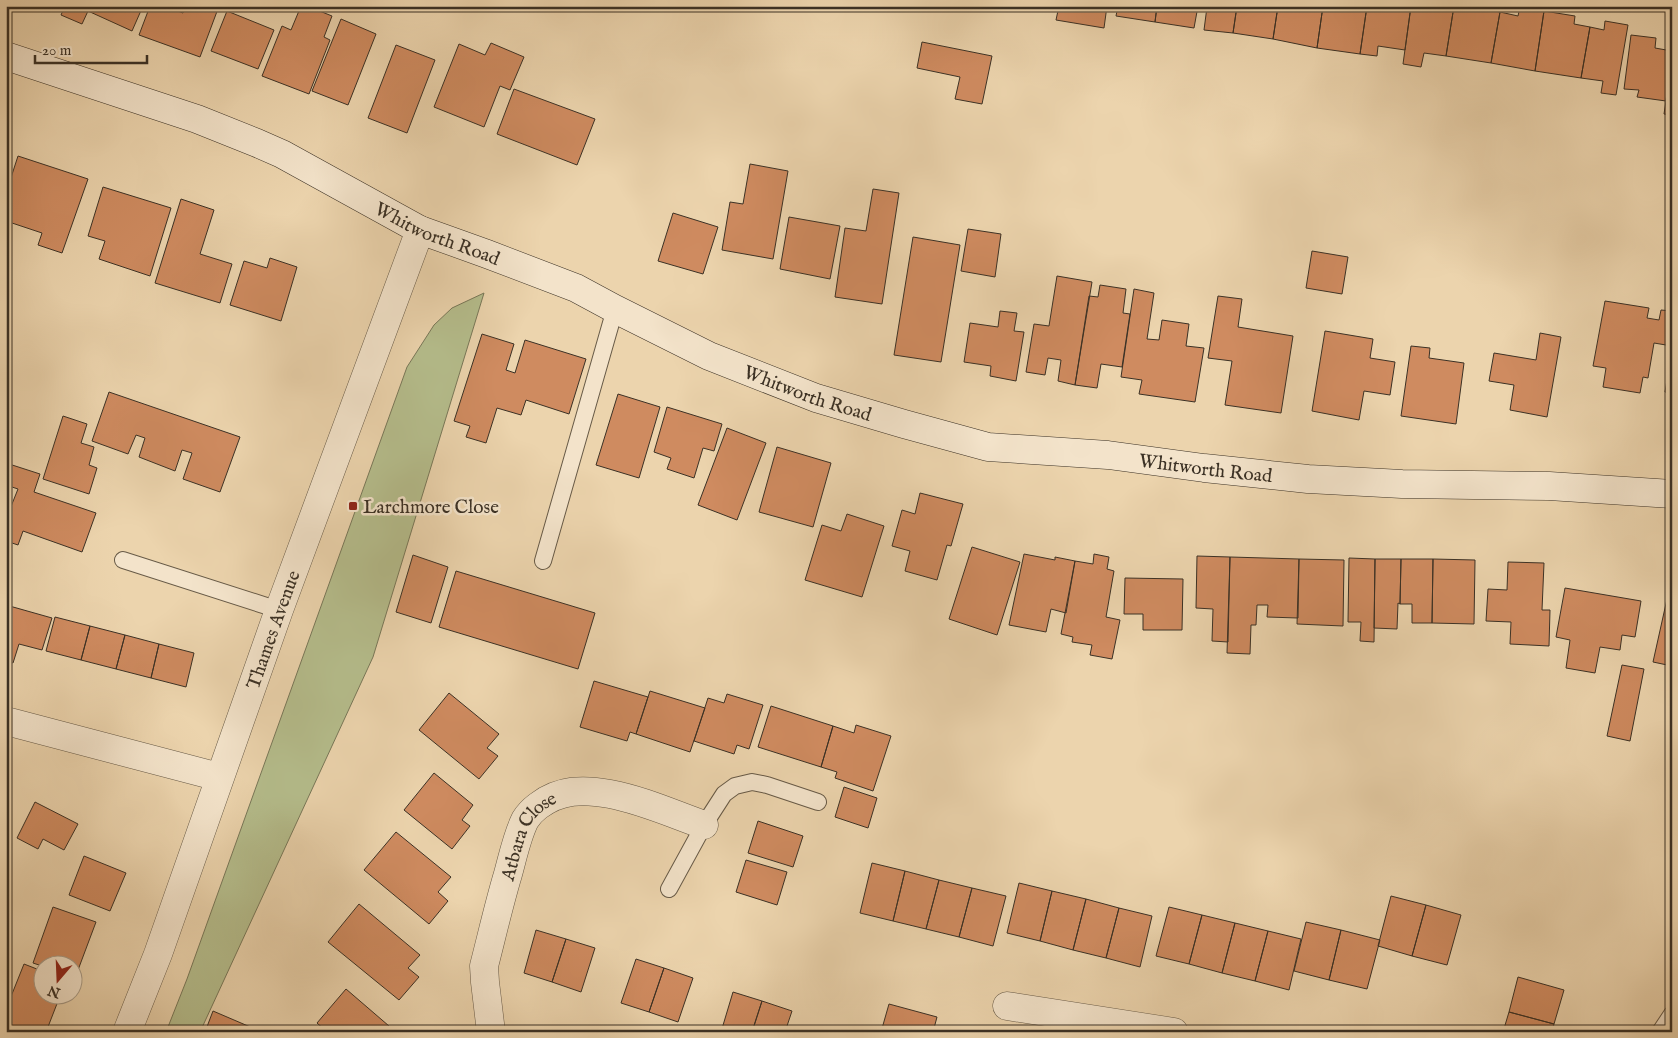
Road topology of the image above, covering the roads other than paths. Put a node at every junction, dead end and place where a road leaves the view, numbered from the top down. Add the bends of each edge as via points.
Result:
1 (6, 56) edge
2 (420, 230) junction
3 (615, 309) junction
4 (1672, 494) edge
5 (123, 560) dead end
6 (543, 562) dead end
7 (279, 610) junction
8 (6, 721) edge
9 (219, 776) junction
10 (818, 802) dead end
11 (704, 825) junction
12 (669, 889) dead end
13 (1007, 1006) dead end
14 (1672, 1014) edge
15 (128, 1032) edge
16 (491, 1032) edge
17 (1174, 1032) edge
18 (1660, 1032) edge

1 - 2 main road, Whitworth Road via 197,119 257,143
2 - 3 main road, Whitworth Road via 576,288
2 - 7 main road, Thames Avenue
3 - 4 main road, Whitworth Road via 709,356 816,398 988,447 1108,455 1308,479 1549,486
3 - 6 lane
5 - 7 lane
7 - 9 main road, Thames Avenue
8 - 9 main road
9 - 15 main road, Thames Avenue
10 - 11 lane via 752,782 735,786 724,794
11 - 12 lane
11 - 16 main road, Atbara Close via 631,799 590,792 558,794 536,808 526,818 515,849 484,966
13 - 17 main road
14 - 18 lane

